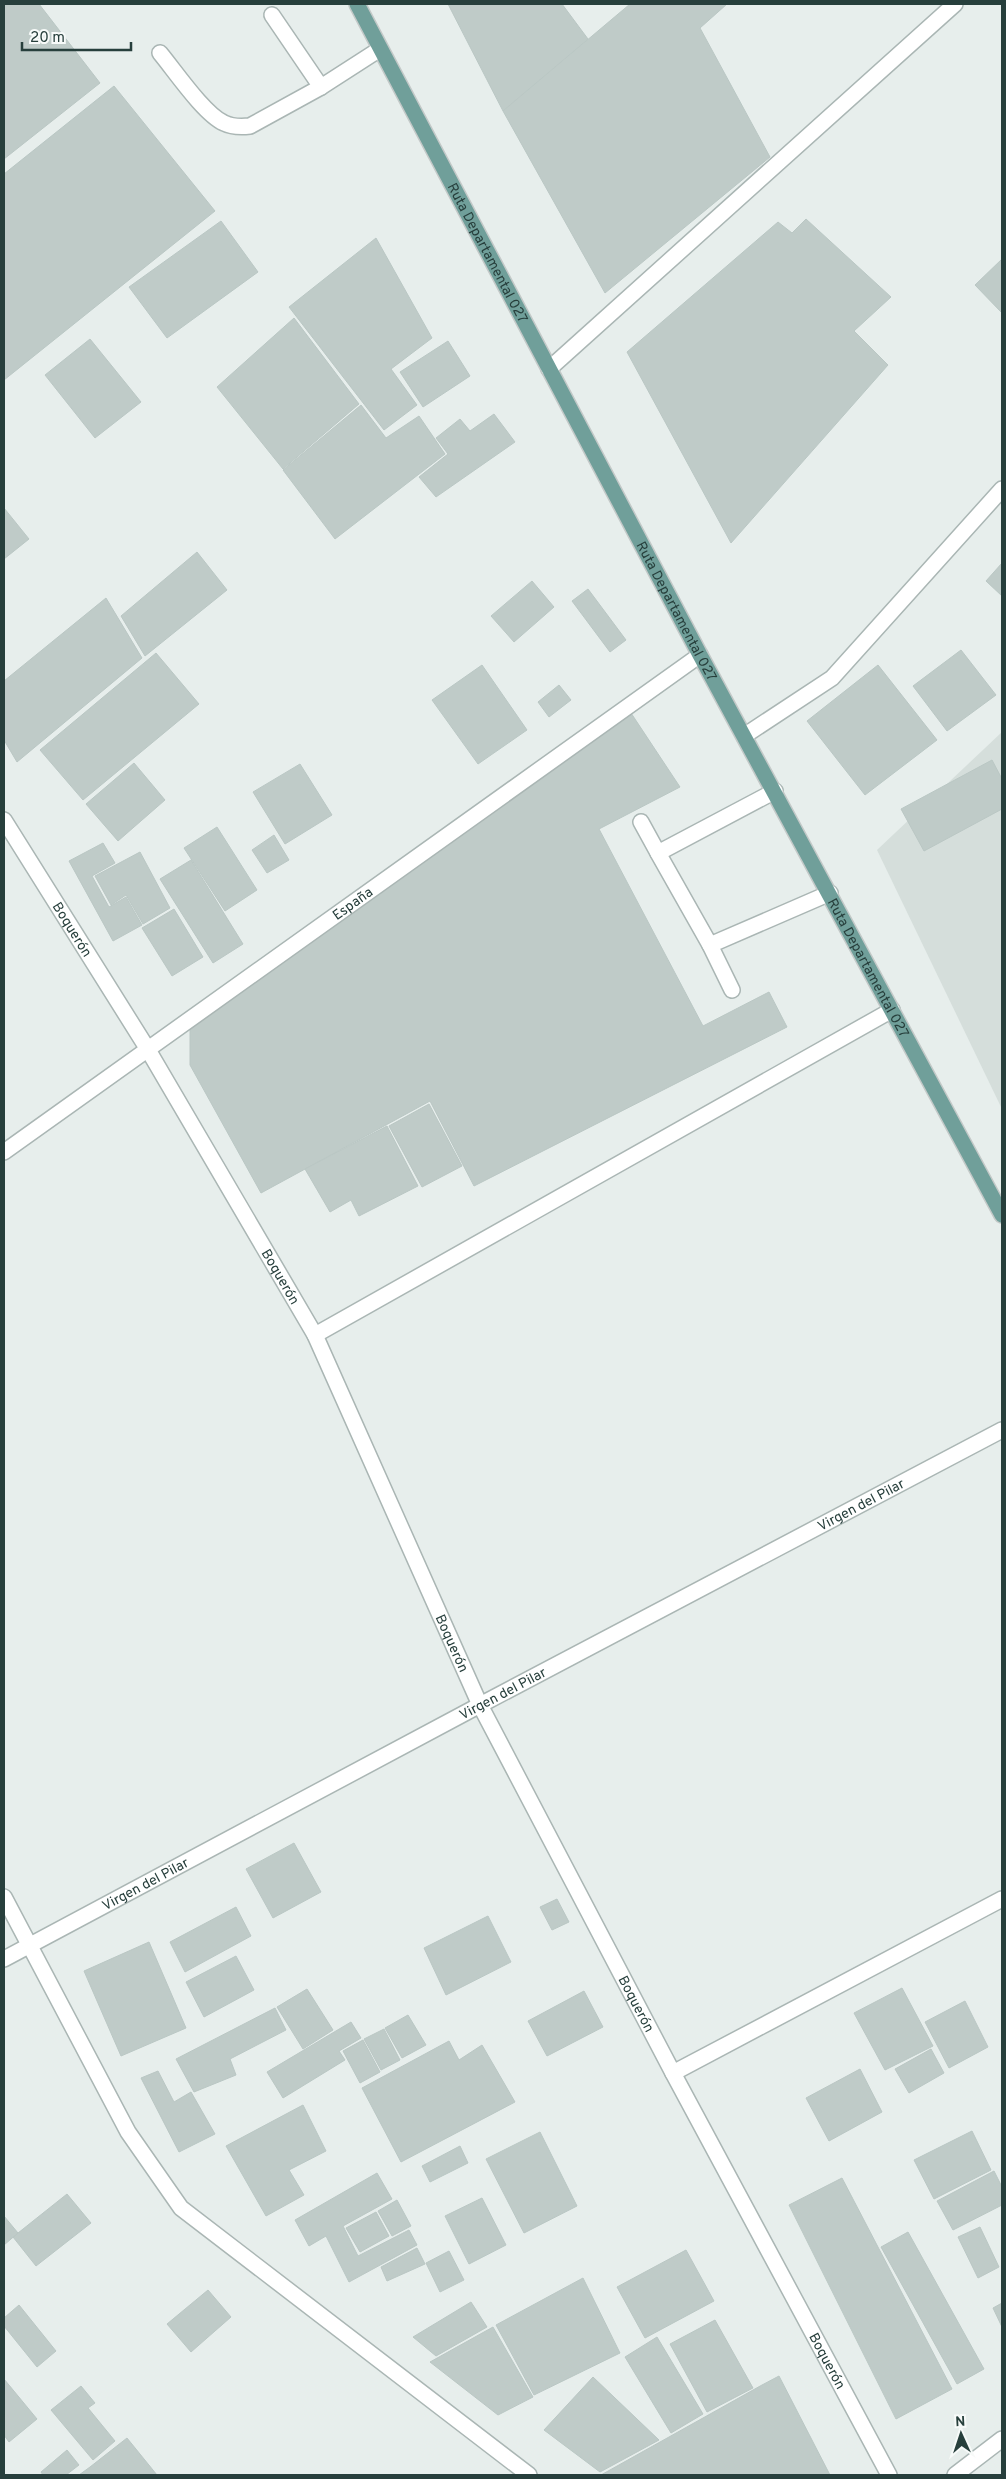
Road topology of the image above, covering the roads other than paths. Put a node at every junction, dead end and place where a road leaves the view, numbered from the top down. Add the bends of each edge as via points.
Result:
1 (357, 4) edge
2 (955, 4) edge
3 (272, 15) dead end
4 (380, 49) junction
5 (160, 54) dead end
6 (321, 87) junction
7 (549, 369) junction
8 (1002, 489) edge
9 (700, 655) junction
10 (744, 736) junction
11 (775, 791) junction
12 (4, 820) edge
13 (641, 822) dead end
14 (658, 853) junction
15 (830, 893) junction
16 (710, 945) junction
17 (732, 990) dead end
18 (892, 1010) junction
19 (148, 1048) junction
20 (4, 1152) edge
21 (1002, 1214) edge
22 (316, 1335) junction
23 (1002, 1430) edge
24 (480, 1705) junction
25 (4, 1897) edge
26 (1002, 1900) edge
27 (28, 1946) junction
28 (4, 1959) edge
29 (673, 2073) junction
30 (1002, 2439) edge
31 (529, 2475) edge
32 (889, 2475) edge
33 (955, 2475) edge

1 - 4 main road, Ruta Departamental 027
2 - 7 street
3 - 6 street
4 - 6 street
4 - 7 main road, Ruta Departamental 027
5 - 6 street via 210,112 223,123 240,127 250,126
7 - 9 main road, Ruta Departamental 027
8 - 10 street via 832,678
9 - 10 main road, Ruta Departamental 027
9 - 19 street, España
10 - 11 main road, Ruta Departamental 027
11 - 14 street
11 - 15 main road, Ruta Departamental 027
12 - 19 street, Boquerón
13 - 14 street
14 - 16 street
15 - 16 street
15 - 18 main road, Ruta Departamental 027
16 - 17 street
18 - 21 main road, Ruta Departamental 027
18 - 22 street
19 - 20 street, España
19 - 22 street, Boquerón
22 - 24 street, Boquerón
23 - 24 street, Virgen del Pilar
24 - 27 street, Virgen del Pilar
24 - 29 street, Boquerón
25 - 27 street
26 - 29 street
27 - 28 street, Virgen del Pilar
27 - 31 street via 128,2132 181,2208
29 - 32 street, Boquerón
30 - 33 street

